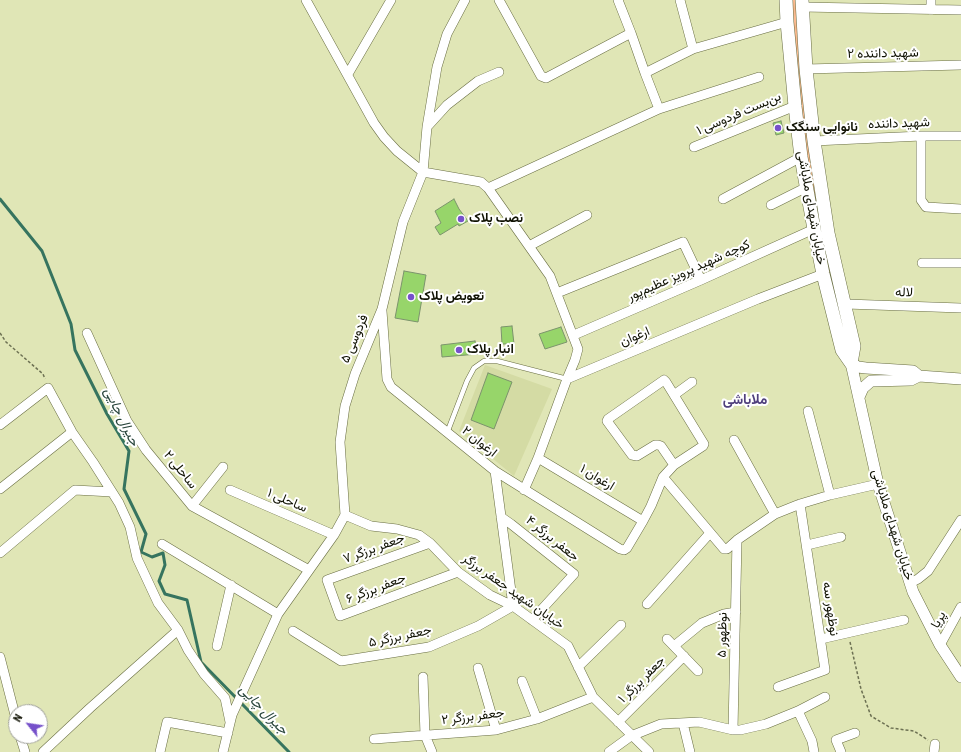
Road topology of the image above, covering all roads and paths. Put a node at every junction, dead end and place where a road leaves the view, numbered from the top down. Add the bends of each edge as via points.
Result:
1 (306, 0) edge
2 (391, 0) edge
3 (465, 0) edge
4 (499, 0) edge
5 (618, 0) edge
6 (680, 0) edge
7 (786, 0) edge
8 (931, 0) edge
9 (802, 4) edge
10 (931, 10) junction
11 (961, 10) edge
12 (786, 22) junction
13 (631, 33) junction
14 (693, 49) junction
15 (961, 65) edge
16 (806, 69) junction
17 (500, 72) dead end
18 (645, 73) junction
19 (348, 74) junction
20 (759, 77) dead end
21 (794, 106) junction
22 (659, 109) junction
23 (427, 127) junction
24 (921, 136) junction
25 (961, 136) edge
26 (814, 141) junction
27 (694, 147) dead end
28 (801, 157) junction
29 (423, 172) junction
30 (807, 187) junction
31 (488, 188) junction
32 (723, 199) dead end
33 (771, 205) dead end
34 (961, 209) edge
35 (587, 215) dead end
36 (814, 229) junction
37 (529, 246) junction
38 (922, 263) dead end
39 (961, 263) edge
40 (823, 274) junction
41 (702, 280) junction
42 (557, 293) junction
43 (846, 304) junction
44 (961, 308) edge
45 (382, 309) junction
46 (0, 333) edge
47 (87, 333) dead end
48 (574, 335) junction
49 (851, 363) junction
50 (919, 376) junction
51 (567, 379) junction
52 (961, 379) edge
53 (692, 382) dead end
54 (48, 388) junction
55 (674, 395) junction
56 (858, 397) junction
57 (808, 411) dead end
58 (0, 425) edge
59 (72, 432) junction
60 (447, 433) junction
61 (734, 440) dead end
62 (538, 458) junction
63 (674, 465) junction
64 (223, 467) dead end
65 (495, 471) junction
66 (663, 477) junction
67 (878, 484) junction
68 (0, 489) edge
69 (230, 490) dead end
70 (524, 490) junction
71 (112, 492) junction
72 (830, 495) junction
73 (800, 504) junction
74 (192, 506) junction
75 (775, 514) junction
76 (345, 515) junction
77 (501, 517) junction
78 (961, 520) edge
79 (643, 521) junction
80 (710, 533) junction
81 (334, 535) junction
82 (841, 537) dead end
83 (738, 540) junction
84 (430, 543) junction
85 (162, 544) dead end
86 (807, 546) junction
87 (0, 553) edge
88 (309, 570) junction
89 (458, 572) junction
90 (326, 580) joint
91 (910, 583) junction
92 (231, 585) junction
93 (647, 604) dead end
94 (513, 606) junction
95 (961, 607) edge
96 (736, 612) junction
97 (278, 614) junction
98 (532, 620) junction
99 (904, 620) dead end
100 (621, 624) dead end
101 (178, 630) junction
102 (293, 632) dead end
103 (848, 633) junction
104 (667, 639) dead end
105 (821, 639) junction
106 (940, 645) junction
107 (217, 646) dead end
108 (674, 646) junction
109 (684, 656) junction
110 (0, 657) edge
111 (578, 666) junction
112 (478, 668) dead end
113 (698, 671) dead end
114 (423, 677) dead end
115 (961, 677) edge
116 (522, 681) dead end
117 (778, 687) dead end
118 (593, 697) junction
119 (825, 697) dead end
120 (12, 704) edge
121 (798, 711) junction
122 (231, 719) junction
123 (537, 719) junction
124 (618, 722) junction
125 (683, 723) junction
126 (496, 730) junction
127 (733, 730) junction
128 (228, 733) junction
129 (855, 733) dead end
130 (425, 735) junction
131 (632, 736) junction
132 (374, 739) dead end
133 (934, 748) edge
134 (43, 752) edge
135 (160, 752) edge
136 (223, 752) edge
137 (432, 752) edge
138 (609, 752) edge
139 (649, 752) edge
140 (690, 752) edge
141 (814, 752) edge
142 (841, 752) edge

1 - 19 street
2 - 19 street
3 - 23 street, فردوسی ۵ via 447,34 437,67
4 - 13 street via 541,76 546,78
5 - 13 street
6 - 14 street
7 - 12 main road, خیابان شهدای ملاباشی
8 - 10 street
9 - 10 street
9 - 16 main road, خیابان شهدای ملاباشی
10 - 11 street
12 - 14 street
12 - 21 main road, خیابان شهدای ملاباشی
13 - 18 street
14 - 18 street
15 - 16 street, شهید داننده ۲
16 - 26 main road, خیابان شهدای ملاباشی
17 - 23 street via 478,81 447,105
18 - 22 street
19 - 29 street via 384,137
20 - 22 street
21 - 27 street, بن‌بست فردوسی ۱
21 - 28 main road, خیابان شهدای ملاباشی
22 - 31 street
23 - 29 street, فردوسی ۵
24 - 25 street, شهید داننده
24 - 26 street, شهید داننده
24 - 34 street via 921,200 926,207
26 - 43 main road, خیابان شهدای ملاباشی via 828,232
28 - 30 main road, خیابان شهدای ملاباشی
28 - 32 street
29 - 31 street via 481,182
29 - 45 street, فردوسی ۵ via 404,222
30 - 33 street
30 - 36 main road, خیابان شهدای ملاباشی
31 - 37 street
35 - 37 street
36 - 40 main road, خیابان شهدای ملاباشی
36 - 41 street, کوچه شهید پرویز عظیم‌پور
37 - 42 street via 550,276
38 - 39 street
40 - 49 main road, خیابان شهدای ملاباشی via 842,350
40 - 51 street, ارغوان
41 - 42 street via 683,242
41 - 48 street, کوچه شهید پرویز عظیم‌پور
42 - 48 street
43 - 44 street, لاله
43 - 49 main road, خیابان شهدای ملاباشی via 854,346
45 - 60 street, ارغوان ۲ via 387,379 391,387
45 - 76 street, فردوسی ۵ via 355,374 345,406 340,442
46 - 54 path via 6,342 43,374
47 - 74 street, ساحلی ۲ via 127,421 146,450
48 - 51 street via 578,349
49 - 50 street via 858,367 913,371
49 - 56 street, خیابان شهدای ملاباشی
50 - 52 street
50 - 56 street via 912,380 871,381
51 - 60 lane via 496,361 484,361 474,368 467,381
51 - 62 street
53 - 55 street
54 - 58 street
54 - 59 street
55 - 63 street via 704,444
55 - 63 street via 664,380 607,421 632,455 637,456 658,445
56 - 67 street, خیابان شهدای ملاباشی
57 - 72 street
59 - 68 street
59 - 71 street
60 - 65 street, ارغوان ۲
61 - 75 street
62 - 70 street
62 - 79 street, ارغوان ۱
63 - 66 street
64 - 74 street
65 - 70 street, ارغوان ۲
65 - 77 street
66 - 79 street
66 - 80 street
67 - 72 street
67 - 91 street, خیابان شهدای ملاباشی
69 - 81 street, ساحلی ۱
70 - 79 street, ارغوان ۲ via 624,550
71 - 87 street via 75,490
71 - 101 street via 130,527 137,558 158,602
72 - 73 street
73 - 75 street
73 - 86 street, نوظهور سه
74 - 88 street, ساحلی ۲
75 - 83 street
76 - 81 street
76 - 84 street, خیابان شهید جعفر برزگر via 370,526 420,535
77 - 94 street
77 - 98 street, جعفر برزگر ۴ via 574,574
78 - 91 street via 928,571
80 - 83 street via 724,549
80 - 93 street
81 - 88 street
82 - 86 street
83 - 96 street, نوظهور ۵
84 - 89 street, خیابان شهید جعفر برزگر
84 - 90 street, جعفر برزگر ۷
85 - 92 street
86 - 105 street, نوظهور سه
88 - 97 street
89 - 90 street, جعفر برزگر ۶ via 340,616
89 - 94 street, خیابان شهید جعفر برزگر via 490,595
91 - 106 street, خیابان شهدای ملاباشی via 918,605
92 - 97 street
92 - 107 street
94 - 98 street, خیابان شهید جعفر برزگر
94 - 102 street, جعفر برزگر ۵ via 478,626 429,647 341,661
95 - 106 street, پریا
96 - 108 street via 702,623
96 - 127 street, نوظهور ۵
97 - 122 street
98 - 111 street, خیابان شهید جعفر برزگر via 568,646
99 - 103 street
100 - 111 street
101 - 122 street via 204,674 225,698
101 - 134 street
103 - 105 street
103 - 133 path via 861,689 871,716 891,728 914,731
104 - 108 street
105 - 117 street, نوظهور سه via 825,670
106 - 115 street, خیابان شهدای ملاباشی
108 - 109 street
109 - 113 street
109 - 124 street, جعفر برزگر ۱
110 - 120 street
111 - 118 street, خیابان شهید جعفر برزگر
112 - 126 street
114 - 130 street
116 - 123 street
118 - 123 street, جعفر برزگر ۲
118 - 124 street, خیابان شهید جعفر برزگر
119 - 121 street
121 - 127 street via 766,724
121 - 141 street via 812,741
122 - 128 street
123 - 126 street, جعفر برزگر ۲
124 - 131 street, خیابان شهید جعفر برزگر
125 - 127 street via 699,722
125 - 131 street via 661,724
125 - 140 street
126 - 130 street, جعفر برزگر ۲
128 - 135 street via 167,722
128 - 136 street
129 - 142 street via 836,740
130 - 132 street, جعفر برزگر ۲
130 - 137 street
131 - 138 street
131 - 139 street, خیابان شهید جعفر برزگر

